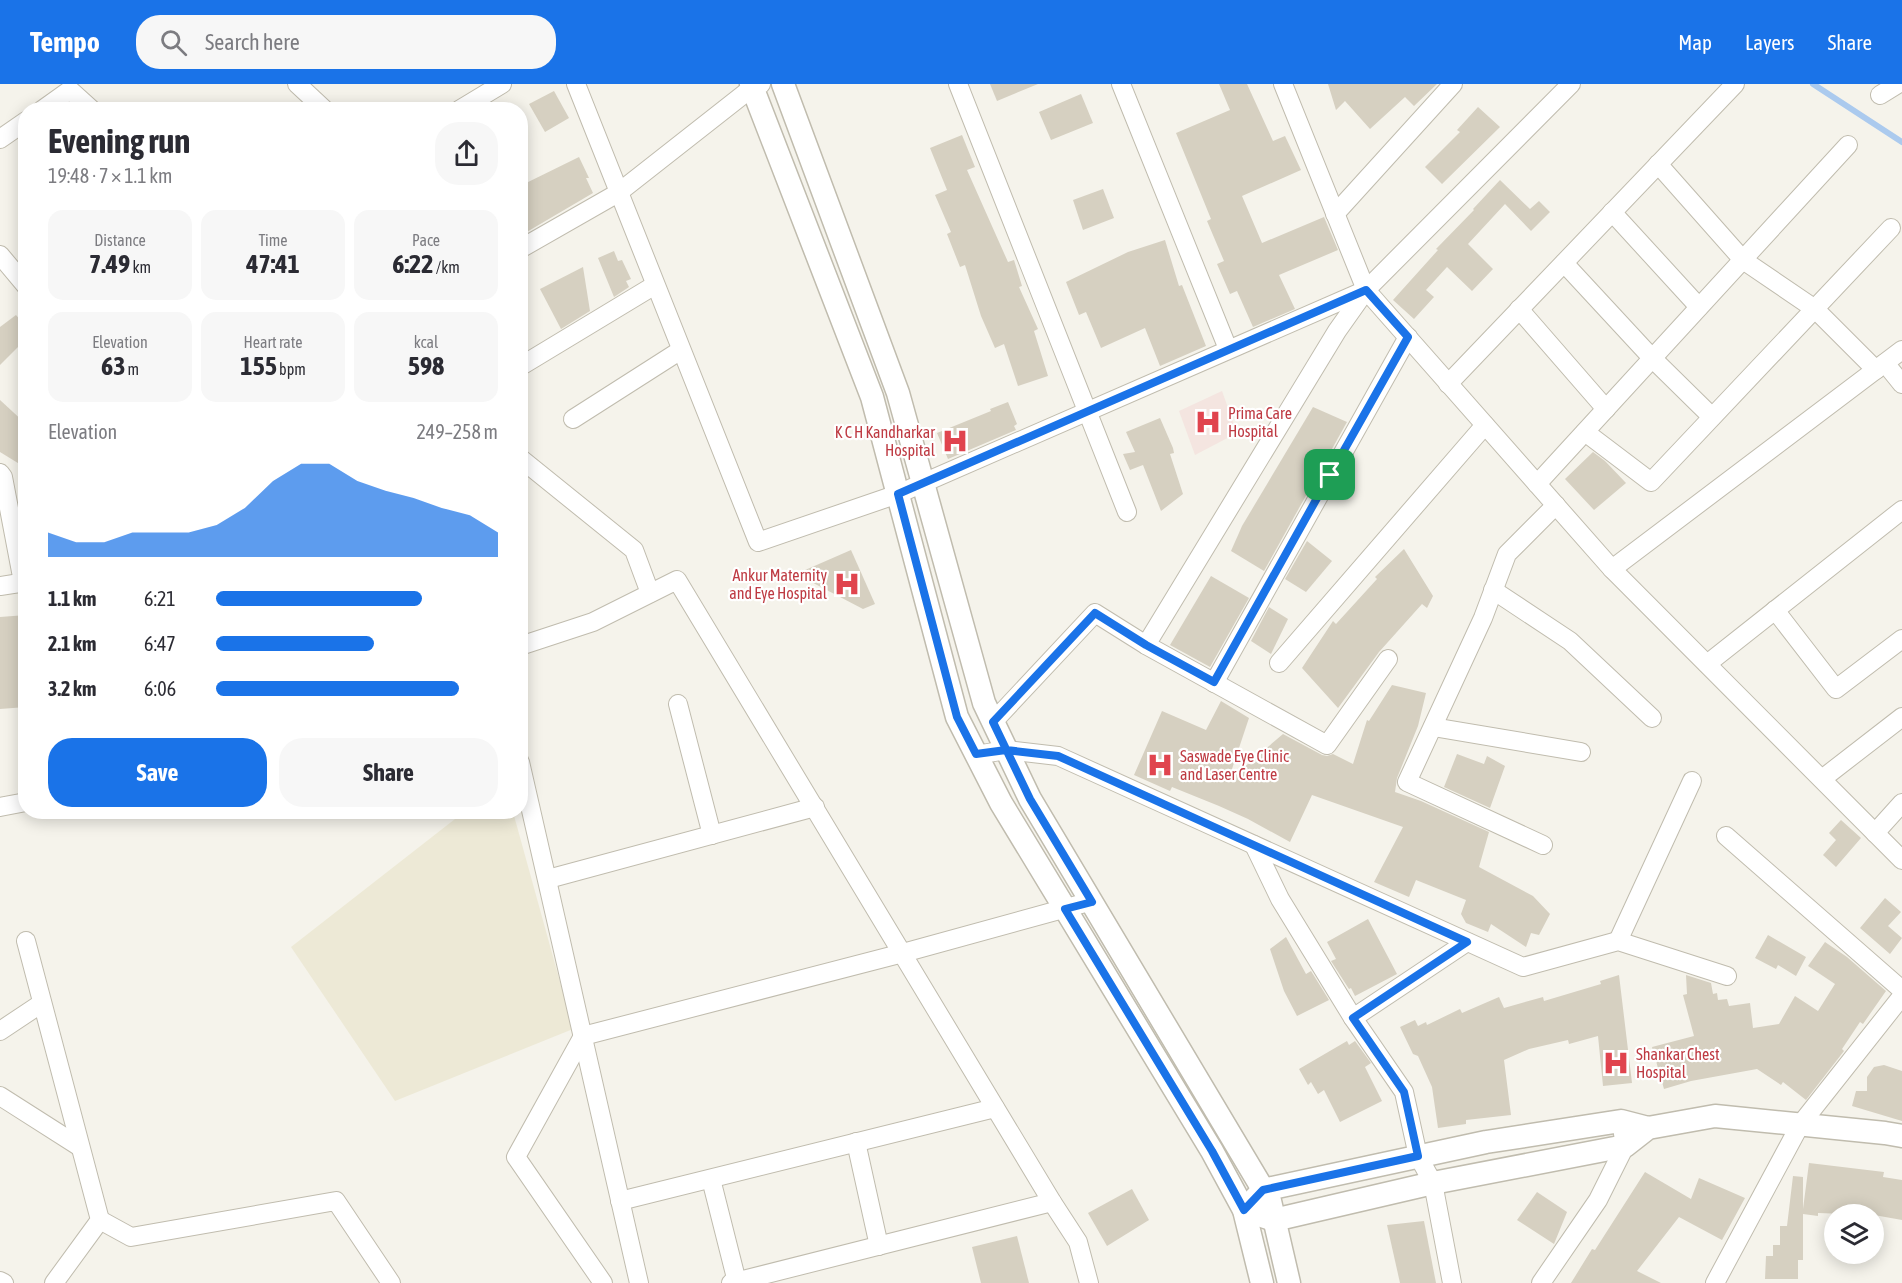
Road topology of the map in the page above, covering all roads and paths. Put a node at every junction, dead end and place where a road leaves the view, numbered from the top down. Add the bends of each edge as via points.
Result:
1 (297, 84) edge
2 (502, 84) edge
3 (576, 84) edge
4 (783, 84) edge
5 (958, 84) edge
6 (1121, 84) edge
7 (1283, 84) edge
8 (1453, 84) edge
9 (1571, 84) edge
10 (1735, 84) edge
11 (1898, 84) edge
12 (755, 85) edge
13 (1880, 96) dead end
14 (53, 102) edge
15 (83, 102) edge
16 (316, 102) edge
17 (472, 102) edge
18 (18, 127) edge
19 (0, 139) edge
20 (1848, 144) dead end
21 (1658, 164) junction
22 (618, 193) junction
23 (1612, 212) junction
24 (1335, 214) junction
25 (1891, 228) dead end
26 (528, 244) edge
27 (0, 255) edge
28 (1743, 260) junction
29 (1564, 263) junction
30 (18, 276) edge
31 (655, 285) junction
32 (1366, 290) junction
33 (1699, 307) junction
34 (1519, 309) junction
35 (1815, 309) junction
36 (1408, 337) junction
37 (1228, 349) junction
38 (681, 350) junction
39 (1902, 350) edge
40 (1652, 358) junction
41 (528, 362) edge
42 (1880, 366) junction
43 (1448, 384) junction
44 (1902, 384) edge
45 (1606, 409) junction
46 (1086, 412) junction
47 (1712, 417) junction
48 (573, 419) dead end
49 (1485, 425) junction
50 (1585, 432) junction
51 (528, 464) edge
52 (0, 473) edge
53 (923, 483) junction
54 (1537, 484) junction
55 (898, 494) junction
56 (1556, 505) junction
57 (1902, 510) edge
58 (1127, 512) dead end
59 (18, 552) edge
60 (1612, 569) junction
61 (18, 583) edge
62 (0, 586) edge
63 (1493, 590) junction
64 (650, 593) junction
65 (1775, 610) junction
66 (1902, 639) edge
67 (528, 643) edge
68 (1146, 645) junction
69 (1388, 659) dead end
70 (1279, 663) dead end
71 (1707, 664) junction
72 (1214, 682) junction
73 (678, 704) dead end
74 (1902, 717) edge
75 (1652, 718) dead end
76 (993, 722) junction
77 (1432, 727) junction
78 (1006, 750) junction
79 (1581, 752) dead end
80 (976, 754) junction
81 (1822, 779) junction
82 (1692, 781) dead end
83 (528, 795) edge
84 (1902, 803) edge
85 (18, 804) edge
86 (0, 807) edge
87 (815, 807) junction
88 (1875, 832) junction
89 (712, 835) junction
90 (1726, 836) dead end
91 (1254, 845) junction
92 (1544, 845) dead end
93 (1902, 860) edge
94 (548, 879) junction
95 (1092, 902) junction
96 (1065, 909) junction
97 (26, 941) dead end
98 (1618, 941) junction
99 (1467, 942) junction
100 (903, 953) junction
101 (1727, 976) dead end
102 (1902, 990) edge
103 (1902, 996) edge
104 (42, 1003) junction
105 (1353, 1018) junction
106 (0, 1031) edge
107 (583, 1036) junction
108 (0, 1096) edge
109 (995, 1108) junction
110 (1621, 1121) junction
111 (1800, 1125) junction
112 (1648, 1128) junction
113 (1902, 1136) edge
114 (856, 1142) junction
115 (1625, 1146) junction
116 (80, 1147) junction
117 (1418, 1156) junction
118 (711, 1179) junction
119 (1433, 1183) junction
120 (1263, 1190) junction
121 (620, 1201) junction
122 (1052, 1202) junction
123 (1244, 1210) junction
124 (100, 1220) junction
125 (1274, 1220) junction
126 (879, 1246) junction
127 (734, 1282) edge
128 (54, 1283) edge
129 (391, 1283) edge
130 (603, 1283) edge
131 (639, 1283) edge
132 (1089, 1283) edge
133 (1262, 1283) edge
134 (1289, 1283) edge
135 (1452, 1283) edge
136 (1541, 1283) edge
137 (1714, 1283) edge

1 - 16 street
2 - 17 street
3 - 22 street
4 - 53 street via 898,393
5 - 46 street
6 - 37 street
7 - 24 street
8 - 24 street
9 - 32 street
10 - 21 street
11 - 13 street
12 - 22 street
12 - 55 street via 872,397
14 - 15 street via 70,90
18 - 19 street
20 - 28 street
21 - 23 street
21 - 28 street
22 - 26 street
22 - 31 street
23 - 29 street
23 - 33 street
24 - 32 street
25 - 35 street
27 - 30 street
28 - 33 street
28 - 35 street
29 - 34 street
29 - 40 street
31 - 38 street
31 - 41 street
32 - 36 street
32 - 37 street
32 - 68 street via 1337,330
33 - 40 street
34 - 43 street
34 - 45 street
35 - 42 street
35 - 47 street
36 - 43 street
36 - 72 street
37 - 46 street
38 - 48 street
38 - 55 street via 758,542
39 - 42 street
40 - 45 street
40 - 47 street
42 - 44 street
42 - 60 street
43 - 49 street
45 - 50 street
46 - 53 street
46 - 58 street
47 - 50 street via 1651,482
49 - 54 street
49 - 70 street
50 - 54 street
51 - 64 street via 634,550
52 - 59 street
53 - 55 street
53 - 76 street via 984,703
54 - 56 street
55 - 80 street via 957,717
56 - 60 street
56 - 63 street via 1507,554
57 - 65 street
60 - 71 street
61 - 62 street
63 - 75 street via 1570,641
63 - 77 street
64 - 67 street via 593,622
64 - 87 street via 676,580
65 - 66 street via 1836,689
65 - 71 street
68 - 72 street
68 - 76 street via 1095,613
69 - 72 street via 1327,745
71 - 81 street
73 - 89 street
74 - 81 street
76 - 78 street
77 - 79 street
77 - 92 street via 1407,782
78 - 80 street
78 - 91 street via 1058,756
78 - 95 street via 1030,799
80 - 96 street
81 - 88 street
82 - 98 street
83 - 94 street
84 - 88 street
85 - 86 street
87 - 89 street
87 - 100 street
88 - 93 street
89 - 94 street
90 - 102 street
91 - 99 street
91 - 105 street via 1280,899
94 - 107 street
95 - 96 street
95 - 120 street
96 - 100 street
96 - 123 street
97 - 104 street
98 - 99 street via 1523,967
98 - 101 street
99 - 105 street
100 - 107 street
100 - 109 street
103 - 111 street
104 - 106 street
104 - 116 street
105 - 117 street via 1404,1092
107 - 121 street
107 - 130 street via 516,1157
108 - 116 street
109 - 114 street
109 - 122 street
110 - 112 street
110 - 115 street
110 - 117 street
111 - 112 street via 1714,1116
111 - 113 street
111 - 137 street
112 - 115 street
114 - 118 street
114 - 126 street
115 - 119 street
115 - 136 street via 1598,1200
116 - 124 street
117 - 119 street
117 - 120 street
118 - 121 street
118 - 127 street
119 - 125 street
119 - 135 street
120 - 123 street
120 - 125 street
121 - 131 street
122 - 126 street
122 - 132 street via 1078,1242
123 - 125 street
123 - 133 street
124 - 128 street
124 - 129 street via 131,1237 336,1201
125 - 134 street
126 - 127 street

